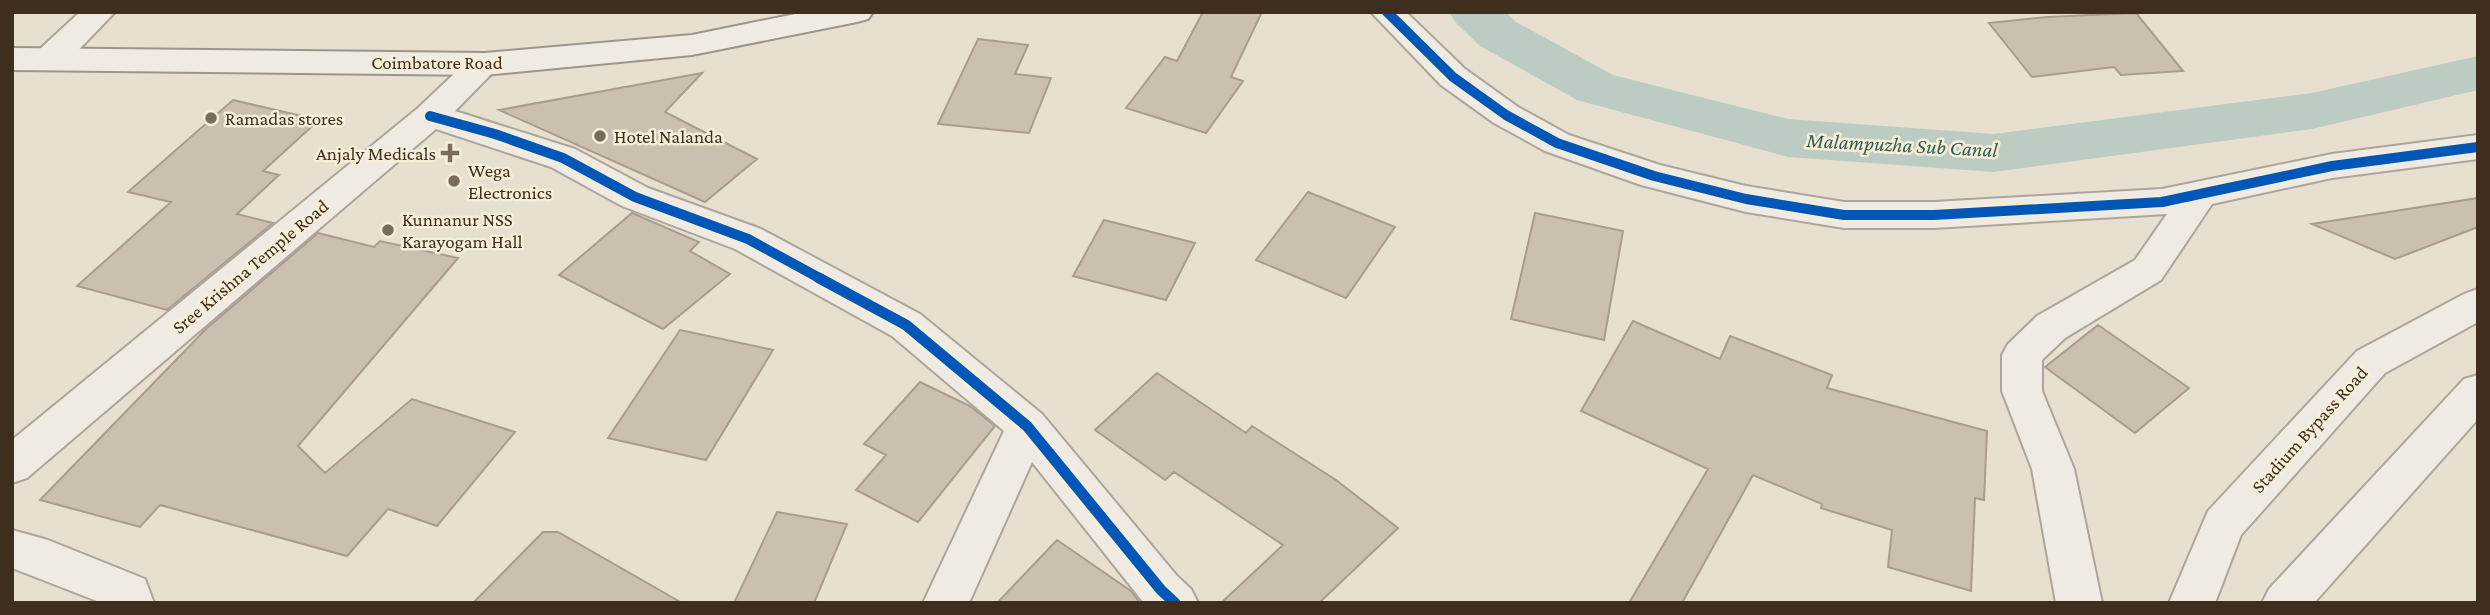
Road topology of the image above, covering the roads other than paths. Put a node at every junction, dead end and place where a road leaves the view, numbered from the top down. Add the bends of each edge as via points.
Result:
1 (99, 12) edge
2 (857, 12) edge
3 (1387, 12) edge
4 (52, 57) junction
5 (12, 59) edge
6 (485, 64) junction
7 (430, 116) junction
8 (2478, 147) edge
9 (2201, 193) junction
10 (2478, 304) edge
11 (2478, 391) edge
12 (1027, 426) junction
13 (12, 465) edge
14 (12, 549) edge
15 (131, 603) edge
16 (946, 603) edge
17 (1175, 603) edge
18 (2079, 603) edge
19 (2192, 603) edge
20 (2285, 603) edge

1 - 4 street
2 - 6 street, Coimbatore Road via 691,45
3 - 9 street via 1453,77 1557,143 1654,176 1746,199 1844,215 1934,215 2162,202
4 - 5 street, Coimbatore Road
4 - 6 street, Coimbatore Road
6 - 7 street, Sree Krishna Temple Road
7 - 12 street via 563,158 635,197 748,239 906,325
7 - 13 street, Sree Krishna Temple Road
8 - 9 street via 2332,166
9 - 18 street via 2148,270 2051,327 2022,355 2022,391 2053,469
10 - 19 street, Stadium Bypass Road via 2371,362 2223,524
11 - 20 street
12 - 16 street
12 - 17 street
14 - 15 street via 129,593

